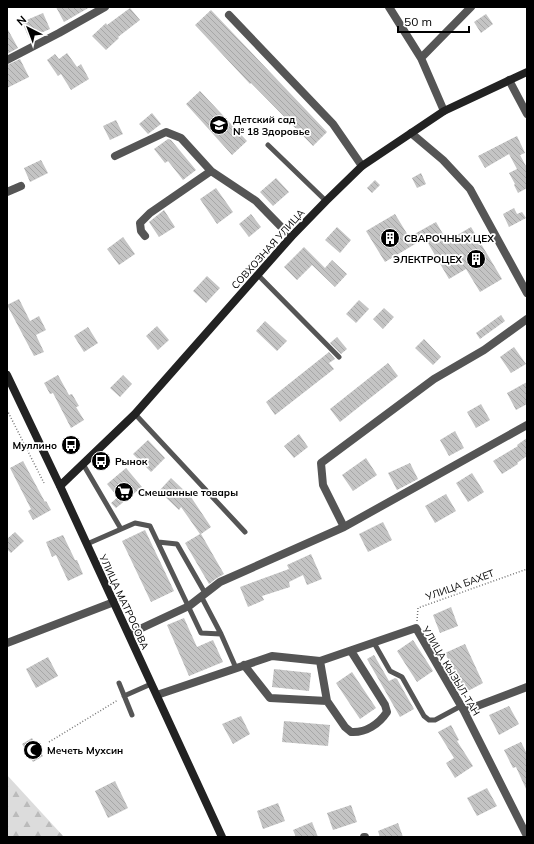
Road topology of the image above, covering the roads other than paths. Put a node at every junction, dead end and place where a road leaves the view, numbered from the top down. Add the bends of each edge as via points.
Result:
1 (105, 7) edge
2 (389, 7) edge
3 (472, 7) edge
4 (229, 15) dead end
5 (421, 58) junction
6 (7, 60) edge
7 (527, 72) edge
8 (509, 80) junction
9 (444, 111) junction
10 (527, 114) edge
11 (411, 133) junction
12 (268, 145) dead end
13 (115, 156) dead end
14 (362, 166) junction
15 (211, 171) junction
16 (21, 186) dead end
17 (7, 192) edge
18 (326, 201) junction
19 (145, 236) dead end
20 (291, 238) junction
21 (258, 275) junction
22 (527, 293) edge
23 (527, 319) edge
24 (339, 357) dead end
25 (7, 375) edge
26 (135, 414) junction
27 (527, 426) edge
28 (83, 464) junction
29 (60, 486) junction
30 (344, 527) junction
31 (121, 529) junction
32 (245, 532) dead end
33 (158, 542) junction
34 (87, 544) junction
35 (203, 595) junction
36 (114, 602) junction
37 (188, 606) junction
38 (129, 634) junction
39 (221, 634) junction
40 (7, 643) edge
41 (374, 643) junction
42 (351, 651) junction
43 (320, 661) junction
44 (244, 665) junction
45 (236, 668) junction
46 (119, 683) dead end
47 (152, 684) junction
48 (527, 687) edge
49 (157, 695) junction
50 (124, 696) junction
51 (327, 701) junction
52 (462, 708) junction
53 (132, 715) dead end
54 (527, 836) edge
55 (222, 837) edge

1 - 6 street
2 - 5 street
3 - 5 street
4 - 14 street via 333,124
5 - 9 street
7 - 8 street, СОВХОЗНАЯ УЛИЦА
8 - 9 street, СОВХОЗНАЯ УЛИЦА
8 - 10 street
9 - 11 street, СОВХОЗНАЯ УЛИЦА
11 - 14 street, СОВХОЗНАЯ УЛИЦА
11 - 22 street via 443,160 470,189
12 - 18 lane
13 - 15 street via 166,132 181,138
14 - 18 street, СОВХОЗНАЯ УЛИЦА
15 - 19 street via 150,213 140,223
15 - 20 street via 256,201
16 - 17 street
18 - 20 street, СОВХОЗНАЯ УЛИЦА
20 - 21 street, СОВХОЗНАЯ УЛИЦА
21 - 24 lane
21 - 26 street, СОВХОЗНАЯ УЛИЦА
23 - 30 street via 484,350 434,379 321,464 323,485
25 - 29 street, УЛИЦА МАТРОСОВА
26 - 28 street, СОВХОЗНАЯ УЛИЦА
26 - 32 lane
27 - 30 street
28 - 29 street, СОВХОЗНАЯ УЛИЦА
28 - 31 lane
29 - 34 street, УЛИЦА МАТРОСОВА
30 - 35 street via 220,582
31 - 33 lane via 135,523 150,526
31 - 34 lane
33 - 35 lane via 177,544
33 - 37 lane
34 - 36 street, УЛИЦА МАТРОСОВА
35 - 37 street
35 - 39 lane
36 - 38 street, УЛИЦА МАТРОСОВА
36 - 40 street
37 - 38 street
37 - 39 lane via 201,633
38 - 47 street, УЛИЦА МАТРОСОВА
39 - 45 lane
41 - 42 street, УЛИЦА КЫЗЫЛ-ТАН
41 - 52 lane via 390,671 402,677 424,716 429,720 435,720
41 - 52 street, УЛИЦА КЫЗЫЛ-ТАН via 416,628
42 - 43 street, УЛИЦА КЫЗЫЛ-ТАН
42 - 51 street via 387,712 383,719 366,730 351,732
43 - 44 street, УЛИЦА КЫЗЫЛ-ТАН via 272,656
43 - 51 street
44 - 45 street, УЛИЦА КЫЗЫЛ-ТАН
44 - 51 street via 270,698
45 - 49 street, УЛИЦА КЫЗЫЛ-ТАН
46 - 50 lane
47 - 49 street, УЛИЦА МАТРОСОВА
47 - 50 lane
48 - 52 street
49 - 55 street, УЛИЦА МАТРОСОВА
50 - 53 lane
52 - 54 street, УЛИЦА КЫЗЫЛ-ТАН

